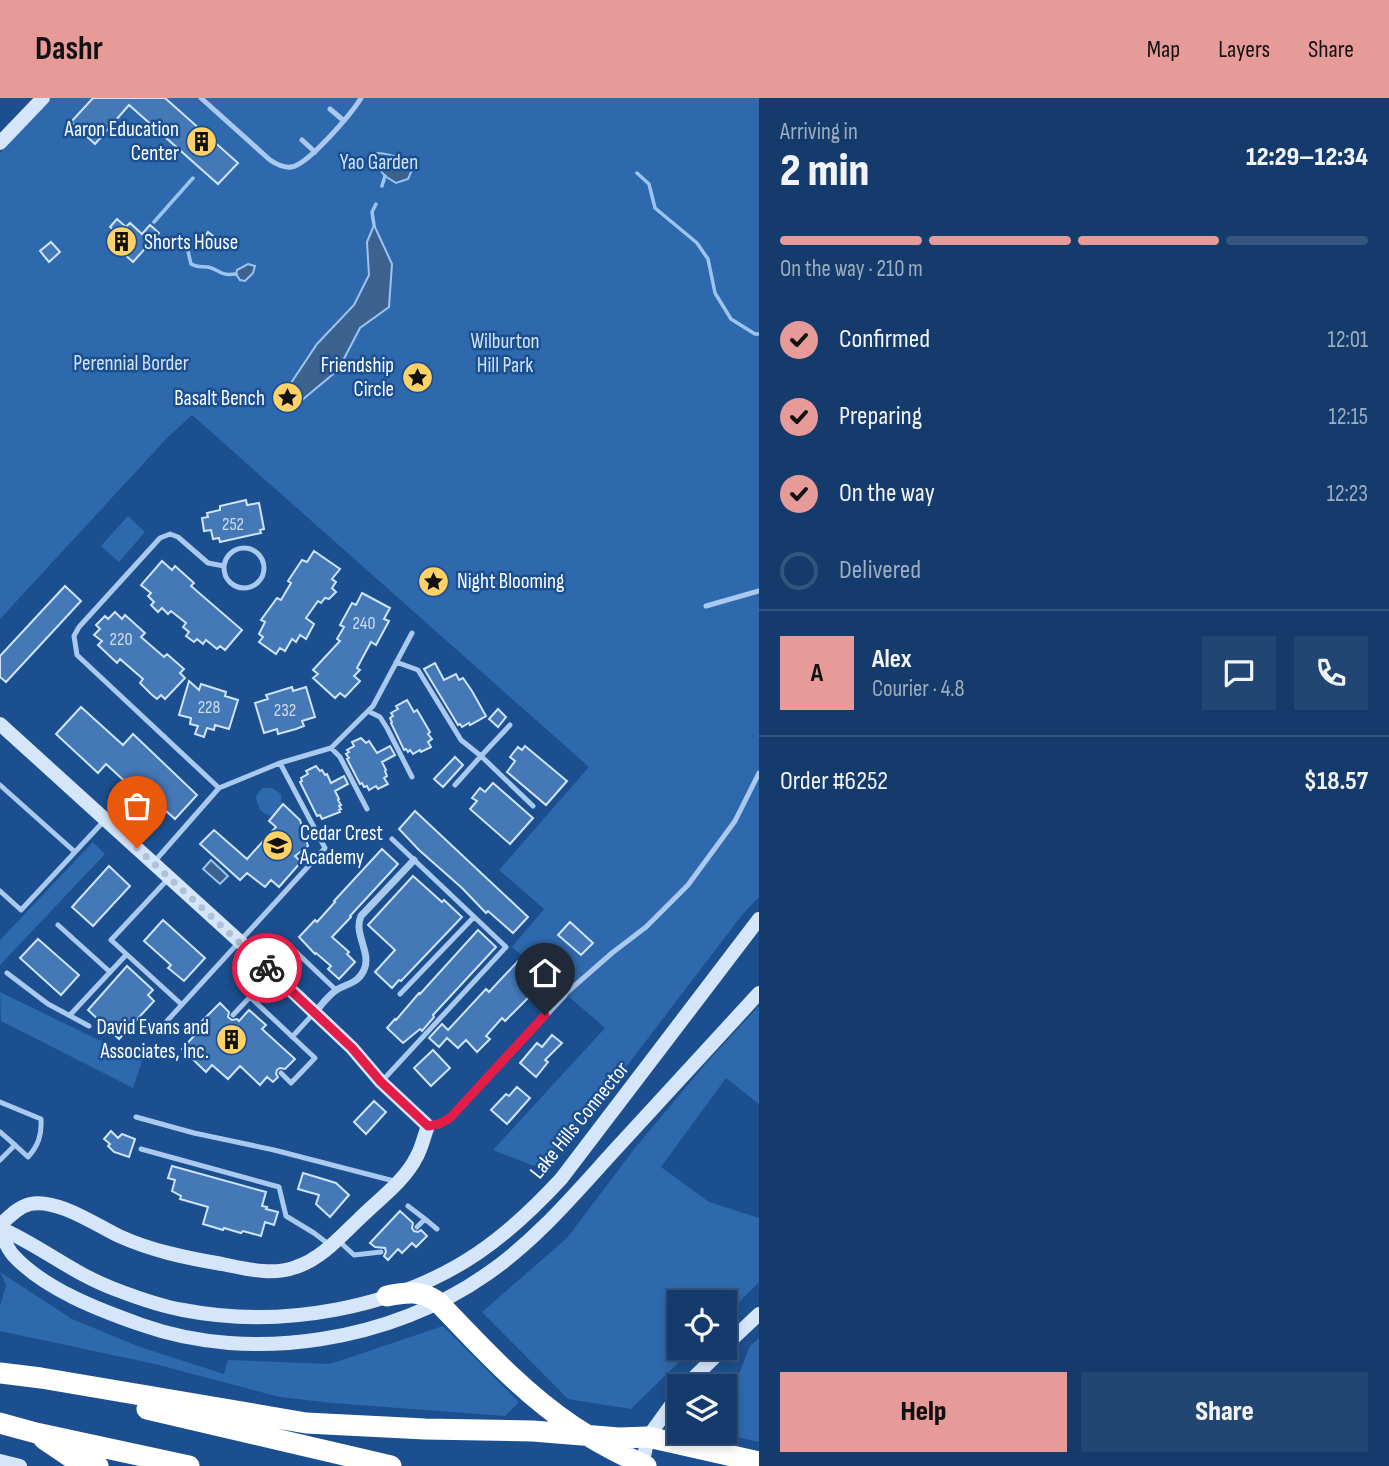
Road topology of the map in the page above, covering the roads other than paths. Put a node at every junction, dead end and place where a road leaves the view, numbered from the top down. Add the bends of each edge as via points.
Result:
1 (43, 98) edge
2 (201, 98) edge
3 (361, 98) edge
4 (330, 109) dead end
5 (343, 120) junction
6 (302, 140) dead end
7 (0, 144) edge
8 (315, 152) junction
9 (224, 566) junction
10 (759, 592) edge
11 (706, 606) dead end
12 (412, 633) dead end
13 (396, 662) junction
14 (369, 711) junction
15 (0, 724) edge
16 (510, 725) dead end
17 (331, 748) junction
18 (481, 756) junction
19 (280, 763) junction
20 (759, 774) edge
21 (412, 777) dead end
22 (0, 785) edge
23 (454, 785) dead end
24 (219, 788) junction
25 (533, 806) dead end
26 (367, 809) dead end
27 (105, 819) junction
28 (391, 839) dead end
29 (75, 852) junction
30 (414, 860) junction
31 (153, 863) junction
32 (169, 878) junction
33 (0, 891) edge
34 (474, 917) junction
35 (759, 919) edge
36 (58, 925) dead end
37 (238, 940) junction
38 (295, 951) dead end
39 (126, 955) junction
40 (110, 972) junction
41 (7, 973) dead end
42 (336, 990) junction
43 (759, 993) edge
44 (400, 994) dead end
45 (564, 995) joint
46 (181, 1004) junction
47 (314, 1013) junction
48 (70, 1015) junction
49 (233, 1016) dead end
50 (89, 1026) dead end
51 (156, 1032) dead end
52 (292, 1037) junction
53 (281, 1073) dead end
54 (381, 1082) junction
55 (0, 1102) edge
56 (136, 1117) dead end
57 (428, 1126) junction
58 (0, 1132) edge
59 (15, 1145) junction
60 (141, 1149) dead end
61 (0, 1160) edge
62 (398, 1182) junction
63 (408, 1206) dead end
64 (425, 1219) junction
65 (417, 1227) dead end
66 (0, 1228) edge
67 (437, 1229) dead end
68 (334, 1243) junction
69 (381, 1252) dead end
70 (387, 1296) junction
71 (444, 1308) junction
72 (759, 1314) edge
73 (737, 1335) edge
74 (711, 1360) edge
75 (0, 1374) edge
76 (697, 1374) edge
77 (667, 1411) edge
78 (0, 1423) edge
79 (36, 1433) junction
80 (648, 1437) junction
81 (0, 1461) edge
82 (759, 1462) edge
83 (20, 1466) edge
84 (98, 1466) edge
85 (189, 1466) edge
86 (391, 1466) edge
87 (644, 1466) edge

1 - 7 main road
2 - 8 lane via 279,165 302,163
3 - 5 lane
4 - 5 lane
5 - 8 lane
6 - 8 lane
9 - 9 lane via 232,585 242,589 252,587 264,571 263,560 246,548 228,556
9 - 24 lane via 208,563 178,537 160,538 74,636 77,655
10 - 11 lane
12 - 13 lane
13 - 14 lane
13 - 18 lane via 418,670 461,740
14 - 17 lane
14 - 21 lane via 380,717
15 - 27 main road
16 - 18 lane
17 - 19 lane
17 - 26 lane
18 - 23 lane
18 - 25 lane
19 - 24 lane
19 - 37 lane via 325,848
20 - 45 lane via 735,821 688,885 646,927
22 - 29 lane
24 - 31 lane
27 - 29 lane
27 - 31 main road
28 - 30 lane
29 - 33 lane via 21,910
30 - 34 lane
30 - 42 street via 361,916 358,930 364,970 350,985
31 - 32 main road
32 - 37 main road
32 - 39 lane via 111,940
34 - 44 lane
34 - 54 lane via 506,947
35 - 70 main road, Lake Hills Connector via 587,1147 533,1209 460,1264
36 - 40 lane
37 - 46 lane
37 - 47 main road
38 - 42 lane
39 - 40 lane
39 - 46 lane
40 - 48 lane
41 - 48 lane
42 - 47 street
43 - 71 main road, Lake Hills Connector via 534,1236
45 - 57 street via 450,1118
46 - 51 lane
47 - 52 lane
47 - 54 main road
48 - 50 lane
49 - 52 lane via 250,997
52 - 53 lane via 315,1058 292,1083
54 - 57 main road
55 - 59 lane via 41,1119 37,1146 28,1157
56 - 62 lane
57 - 62 main road via 416,1158
58 - 59 lane
59 - 61 lane
60 - 68 lane via 279,1187 286,1216
62 - 68 main road
63 - 64 lane
64 - 65 lane
64 - 67 lane
66 - 68 main road via 17,1210 48,1204 122,1238 176,1256 262,1271 297,1267
66 - 70 main road, Lake Hills Connector via 115,1290 183,1310 286,1316 341,1309
66 - 71 main road, Lake Hills Connector via 11,1253 51,1284 107,1313 177,1335 250,1344 287,1343
68 - 69 lane via 354,1255
70 - 71 highway via 415,1292
71 - 87 highway via 551,1410
72 - 73 main road
74 - 76 main road
75 - 80 highway via 306,1423
75 - 86 highway
77 - 80 main road
78 - 79 highway
79 - 84 highway via 72,1458
79 - 85 highway
80 - 82 highway
80 - 87 main road
81 - 83 main road

